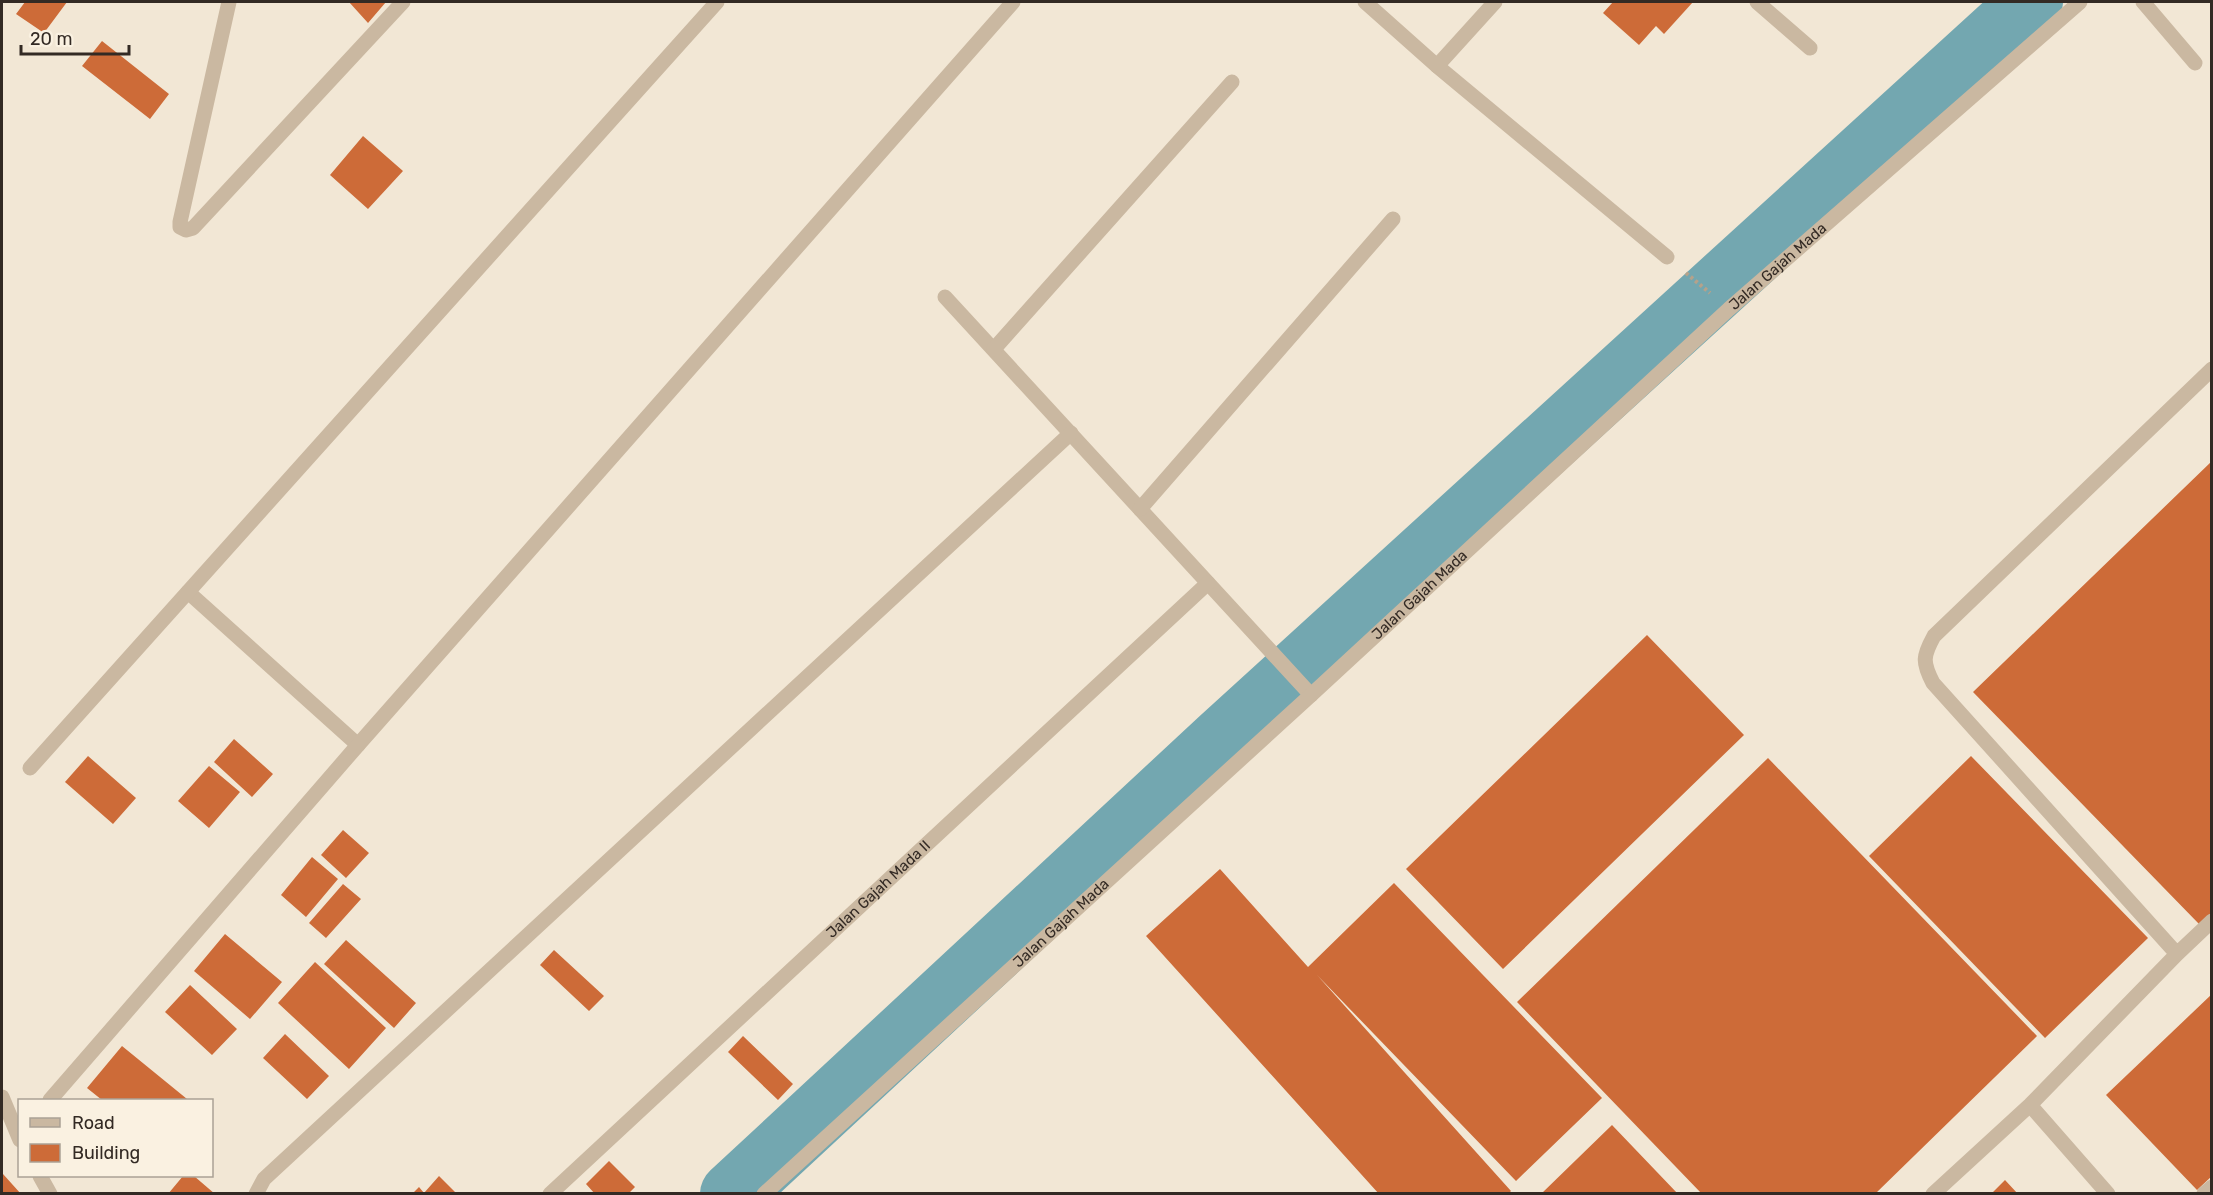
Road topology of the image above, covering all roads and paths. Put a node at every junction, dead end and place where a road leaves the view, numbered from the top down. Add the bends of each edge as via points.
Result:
1 (229, 2) edge
2 (403, 2) edge
3 (717, 2) edge
4 (1013, 2) edge
5 (1365, 2) edge
6 (1495, 2) edge
7 (1757, 2) edge
8 (2080, 2) edge
9 (2143, 2) edge
10 (1810, 48) dead end
11 (2195, 63) dead end
12 (1437, 66) junction
13 (1233, 82) dead end
14 (1393, 219) dead end
15 (1667, 257) dead end
16 (1688, 274) dead end
17 (1712, 295) dead end
18 (945, 297) dead end
19 (994, 349) junction
20 (2211, 369) edge
21 (1071, 434) junction
22 (1140, 510) junction
23 (1208, 583) junction
24 (188, 592) junction
25 (1311, 696) junction
26 (358, 745) junction
27 (30, 768) dead end
28 (2211, 921) edge
29 (2177, 954) junction
30 (2, 1097) edge
31 (52, 1099) edge
32 (2030, 1105) junction
33 (18, 1136) edge
34 (41, 1177) edge
35 (2211, 1186) edge
36 (50, 1194) edge
37 (256, 1194) edge
38 (549, 1194) edge
39 (764, 1194) edge
40 (1933, 1194) edge
41 (2108, 1194) edge
42 (2204, 1194) edge

1 - 2 street via 180,222 186,230 193,228
3 - 24 street
4 - 26 street
5 - 12 street
6 - 12 street
7 - 10 street
8 - 25 street, Jalan Gajah Mada via 1729,309
9 - 11 street
12 - 15 street
13 - 19 street
14 - 22 street
16 - 17 path
18 - 19 street
19 - 21 street
20 - 29 street via 1934,636 1925,652 1925,667 1933,683
21 - 22 street
21 - 37 street via 264,1179
22 - 23 street
23 - 25 street
23 - 38 street, Jalan Gajah Mada II
24 - 26 street
24 - 27 street
25 - 39 street, Jalan Gajah Mada
26 - 31 street
28 - 29 street
29 - 32 street
30 - 33 street
32 - 40 street
32 - 41 street
34 - 36 street
35 - 42 street

